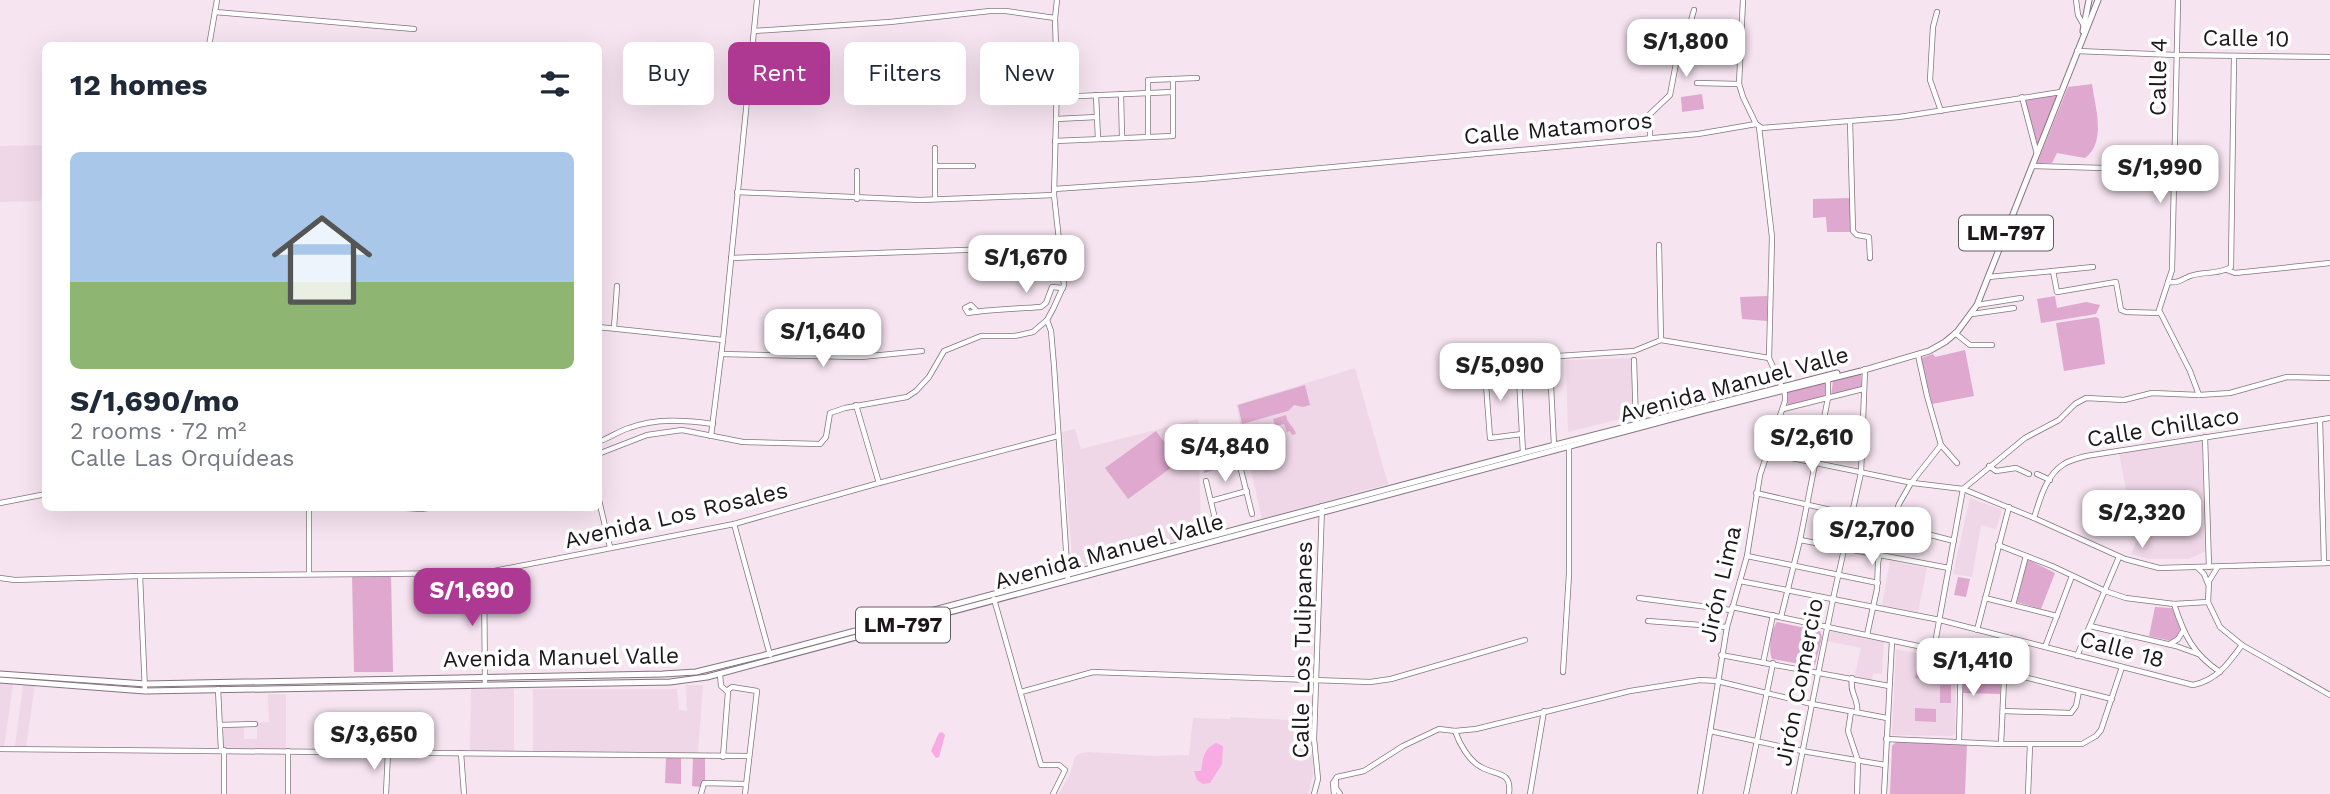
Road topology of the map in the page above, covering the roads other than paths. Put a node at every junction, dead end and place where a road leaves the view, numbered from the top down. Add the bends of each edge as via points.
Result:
1 (217, 0) edge
2 (757, 0) edge
3 (1057, 0) edge
4 (1743, 0) edge
5 (2076, 0) edge
6 (2090, 0) edge
7 (2098, 0) edge
8 (2178, 0) edge
9 (1694, 10) dead end
10 (215, 12) junction
11 (1937, 12) dead end
12 (1055, 18) junction
13 (2083, 24) junction
14 (414, 29) dead end
15 (754, 31) junction
16 (2082, 36) junction
17 (210, 42) edge
18 (1055, 42) edge
19 (2077, 51) junction
20 (2176, 55) junction
21 (2234, 56) junction
22 (2330, 57) edge
23 (1198, 78) dead end
24 (1172, 79) junction
25 (1697, 83) dead end
26 (1740, 84) junction
27 (1173, 92) junction
28 (2062, 92) junction
29 (1148, 93) junction
30 (1121, 94) junction
31 (1096, 95) junction
32 (1079, 96) edge
33 (2022, 97) junction
34 (1056, 105) edge
35 (1941, 111) junction
36 (1097, 117) junction
37 (1056, 119) junction
38 (1850, 121) junction
39 (1758, 126) junction
40 (1148, 137) junction
41 (1122, 138) junction
42 (1650, 138) junction
43 (1098, 139) junction
44 (1055, 141) junction
45 (935, 148) dead end
46 (2038, 156) junction
47 (935, 166) junction
48 (973, 166) dead end
49 (2034, 166) junction
50 (2104, 167) dead end
51 (856, 171) dead end
52 (737, 192) junction
53 (1054, 192) junction
54 (857, 199) junction
55 (935, 199) junction
56 (1659, 245) dead end
57 (1061, 255) junction
58 (731, 258) junction
59 (1870, 258) dead end
60 (2330, 263) edge
61 (2093, 267) dead end
62 (2227, 270) junction
63 (2053, 271) junction
64 (1988, 277) junction
65 (2168, 282) junction
66 (617, 286) dead end
67 (1063, 288) junction
68 (2021, 298) dead end
69 (1977, 305) junction
70 (2014, 309) dead end
71 (976, 310) dead end
72 (2160, 313) junction
73 (1972, 314) junction
74 (1047, 320) junction
75 (602, 327) edge
76 (614, 328) junction
77 (1955, 333) junction
78 (723, 340) junction
79 (1661, 340) junction
80 (1992, 345) dead end
81 (922, 351) dead end
82 (721, 354) junction
83 (1918, 355) junction
84 (1518, 358) junction
85 (1769, 358) junction
86 (1634, 360) dead end
87 (1470, 362) dead end
88 (1865, 369) junction
89 (1485, 371) dead end
90 (1828, 377) junction
91 (2330, 378) edge
92 (1551, 386) dead end
93 (1782, 388) junction
94 (1863, 389) junction
95 (2199, 395) junction
96 (1828, 399) junction
97 (856, 405) junction
98 (1783, 409) junction
99 (2330, 418) edge
100 (2320, 420) junction
101 (713, 424) junction
102 (1636, 426) junction
103 (1522, 434) junction
104 (711, 436) junction
105 (1058, 436) junction
106 (2205, 437) junction
107 (602, 440) edge
108 (1554, 444) junction
109 (1941, 445) junction
110 (1569, 446) junction
111 (602, 452) edge
112 (1523, 453) junction
113 (1767, 453) junction
114 (1815, 462) junction
115 (1957, 463) dead end
116 (1989, 466) junction
117 (1478, 467) junction
118 (1241, 470) dead end
119 (1861, 473) junction
120 (2029, 474) dead end
121 (2037, 474) dead end
122 (2050, 480) junction
123 (1206, 481) dead end
124 (879, 483) junction
125 (1910, 483) junction
126 (1963, 489) junction
127 (1247, 491) junction
128 (1756, 493) junction
129 (42, 495) edge
130 (1211, 501) junction
131 (0, 503) edge
132 (1806, 505) junction
133 (2008, 507) junction
134 (1322, 509) junction
135 (309, 511) edge
136 (602, 511) edge
137 (1252, 514) dead end
138 (1853, 515) junction
139 (2034, 518) junction
140 (734, 524) junction
141 (1892, 525) junction
142 (1217, 527) dead end
143 (1800, 540) junction
144 (1954, 541) junction
145 (1998, 545) junction
146 (610, 547) junction
147 (1845, 549) junction
148 (1880, 555) junction
149 (1747, 556) junction
150 (2026, 556) junction
151 (2119, 557) junction
152 (2327, 563) edge
153 (1793, 565) junction
154 (2196, 567) junction
155 (2209, 567) junction
156 (2218, 567) junction
157 (1949, 568) junction
158 (484, 573) junction
159 (309, 574) junction
160 (1838, 575) junction
161 (140, 576) junction
162 (2072, 576) junction
163 (1068, 577) junction
164 (0, 579) edge
165 (1740, 581) junction
166 (1878, 583) junction
167 (2208, 585) junction
168 (1787, 590) junction
169 (2105, 592) junction
170 (1639, 597) dead end
171 (993, 598) junction
172 (1985, 598) junction
173 (1833, 599) junction
174 (2208, 602) junction
175 (2174, 604) junction
176 (2013, 606) junction
177 (1872, 607) junction
178 (1732, 608) junction
179 (1773, 615) junction
180 (2057, 616) junction
181 (1781, 617) junction
182 (1940, 620) junction
183 (1648, 621) dead end
184 (2090, 626) junction
185 (1727, 627) junction
186 (1828, 627) junction
187 (1976, 629) junction
188 (2183, 631) junction
189 (1867, 635) junction
190 (2010, 638) junction
191 (1525, 640) dead end
192 (1892, 641) junction
193 (2169, 644) junction
194 (2242, 645) junction
195 (2045, 647) junction
196 (1934, 649) junction
197 (2198, 654) junction
198 (1721, 655) junction
199 (2077, 656) junction
200 (771, 657) junction
201 (1763, 663) junction
202 (1773, 663) junction
203 (2122, 667) junction
204 (1819, 672) junction
205 (2004, 672) junction
206 (2220, 672) junction
207 (1563, 673) dead end
208 (0, 674) edge
209 (720, 674) junction
210 (1852, 678) junction
211 (0, 680) edge
212 (485, 681) junction
213 (1317, 681) junction
214 (1717, 681) junction
215 (1889, 686) junction
216 (146, 687) junction
217 (218, 689) junction
218 (728, 690) junction
219 (2079, 691) junction
220 (1021, 692) junction
221 (1767, 692) junction
222 (2329, 693) edge
223 (2112, 699) junction
224 (1812, 704) junction
225 (1544, 711) junction
226 (2003, 711) junction
227 (1854, 712) junction
228 (1888, 718) junction
229 (255, 724) dead end
230 (220, 725) junction
231 (1455, 731) junction
232 (1710, 731) junction
233 (1886, 739) junction
234 (1757, 741) junction
235 (1959, 741) junction
236 (2001, 744) junction
237 (2030, 745) junction
238 (0, 749) edge
239 (222, 750) junction
240 (288, 751) junction
241 (1802, 751) junction
242 (388, 752) junction
243 (461, 753) junction
244 (749, 756) junction
245 (723, 757) junction
246 (1858, 761) junction
247 (1885, 765) junction
248 (746, 784) junction
249 (224, 794) edge
250 (288, 794) edge
251 (386, 794) edge
252 (464, 794) edge
253 (701, 794) edge
254 (745, 794) edge
255 (1053, 794) edge
256 (1314, 794) edge
257 (1337, 794) edge
258 (1508, 794) edge
259 (1530, 794) edge
260 (1700, 794) edge
261 (1747, 794) edge
262 (1794, 794) edge
263 (1857, 794) edge
264 (1884, 794) edge
265 (2028, 794) edge

1 - 10 street
2 - 15 street
3 - 12 street
4 - 26 street
5 - 13 street
6 - 13 main road, LM-797
7 - 16 main road, LM-797
8 - 20 street, Calle 4
9 - 42 street via 1670,95 1650,114
10 - 14 street
10 - 17 street
11 - 35 street via 1930,80
12 - 15 street via 990,11
12 - 18 street
13 - 16 main road, LM-797
15 - 52 street
16 - 19 main road, LM-797
19 - 20 street, Calle 10
19 - 28 main road, LM-797
20 - 21 street, Calle 10
20 - 65 street, Calle 4 via 2172,270
21 - 22 street, Calle 10
21 - 62 street via 2232,262
23 - 24 street
24 - 27 street
24 - 29 street via 1147,80
25 - 26 street
26 - 39 street
27 - 29 street
27 - 40 street via 1173,136
28 - 33 street, Calle Matamoros
28 - 46 main road, LM-797
29 - 30 street
29 - 40 street
30 - 31 street
30 - 41 street
31 - 32 street
31 - 36 street
33 - 35 street, Calle Matamoros
33 - 46 street
34 - 37 street
35 - 38 street, Calle Matamoros
36 - 37 street
36 - 43 street
37 - 44 street
38 - 39 street, Calle Matamoros
38 - 59 street via 1853,231 1869,237
39 - 42 street, Calle Matamoros
39 - 85 street via 1772,237
40 - 41 street
41 - 43 street
42 - 53 street, Calle Matamoros
43 - 44 street
44 - 53 street
45 - 47 street
46 - 49 main road, LM-797
47 - 48 street
47 - 55 street
49 - 50 street
49 - 64 main road, LM-797
51 - 54 street
52 - 54 street, Calle Matamoros
52 - 58 street
53 - 55 street, Calle Matamoros
53 - 57 street
54 - 55 street, Calle Matamoros
56 - 79 street
57 - 58 street via 1046,253 1037,261 992,264 993,249
57 - 67 street
58 - 78 street
60 - 62 street via 2235,273
61 - 63 street
62 - 65 street
63 - 64 street
63 - 72 street via 2057,292 2116,282 2121,310
64 - 69 main road, LM-797
65 - 72 street, Calle 4
66 - 76 street
67 - 71 street via 1052,287 1041,307
67 - 74 street
68 - 69 street
69 - 73 main road, LM-797
70 - 73 street
72 - 95 street
73 - 77 main road, LM-797
74 - 97 street via 1026,335 981,336 950,348 907,397
74 - 105 street
75 - 76 street
76 - 78 street
77 - 80 street via 1970,345
77 - 83 main road, LM-797
78 - 82 street
79 - 84 street via 1634,351
79 - 85 street
81 - 82 street via 861,357
82 - 101 street
83 - 88 main road, LM-797
83 - 109 street
84 - 87 street
84 - 103 street
85 - 93 street
86 - 102 street
88 - 90 main road, Avenida Manuel Valle / LM-797
88 - 94 street, Jirón Comercio
89 - 103 street via 1490,438
90 - 93 main road, Avenida Manuel Valle / LM-797
90 - 96 street
91 - 95 street via 2287,377 2230,393
92 - 108 street
93 - 98 street, Jirón Lima
93 - 102 main road, Avenida Manuel Valle / LM-797
94 - 96 street
94 - 119 street, Jirón Comercio
95 - 116 street via 2086,398
96 - 98 street
96 - 114 street
97 - 104 street via 830,413 826,437 820,444 743,442
97 - 124 street
98 - 113 street, Jirón Lima
99 - 100 street, Calle Chillaco
100 - 106 street, Calle Chillaco
100 - 152 street
101 - 104 street
101 - 107 street via 678,420 644,424
102 - 108 main road, Avenida Manuel Valle / LM-797
102 - 110 main road, Avenida Manuel Valle / LM-797
103 - 112 street
104 - 111 street via 682,430 647,435
105 - 124 street, Avenida Los Rosales
105 - 163 street
106 - 122 street, Calle Chillaco via 2086,456 2065,463
106 - 155 street
108 - 112 main road, Avenida Manuel Valle / LM-797
109 - 115 street
109 - 125 street
110 - 117 main road, Avenida Manuel Valle / LM-797
110 - 207 street via 1569,583
112 - 117 main road, Avenida Manuel Valle / LM-797
113 - 114 street
113 - 128 street, Jirón Lima
114 - 119 street
114 - 132 street
116 - 120 street via 1996,471 2016,468
116 - 126 street
117 - 134 main road, Avenida Manuel Valle / LM-797
118 - 127 street
119 - 125 street
119 - 138 street, Jirón Comercio
121 - 122 street
122 - 139 street, Calle Chillaco
123 - 130 street
124 - 140 street, Avenida Los Rosales
125 - 126 street
125 - 141 street
126 - 133 street
126 - 144 street
127 - 130 street
127 - 137 street
128 - 132 street
128 - 149 street, Jirón Lima
129 - 131 street
130 - 142 street
132 - 138 street
132 - 143 street
133 - 139 street
133 - 145 street
134 - 163 main road, Avenida Manuel Valle / LM-797
134 - 213 street, Calle Los Tulipanes
135 - 159 street
136 - 146 street
138 - 141 street
138 - 147 street, Jirón Comercio
139 - 151 street
140 - 146 street, Avenida Los Rosales
140 - 200 street
141 - 144 street
141 - 148 street
143 - 147 street
143 - 153 street
144 - 157 street
145 - 150 street
145 - 172 street
146 - 158 street, Avenida Los Rosales
147 - 148 street
147 - 160 street, Jirón Comercio
148 - 157 street
148 - 166 street
149 - 153 street
149 - 165 street, Jirón Lima
150 - 162 street
150 - 176 street
151 - 154 street via 2159,568
151 - 169 street
152 - 156 street
153 - 160 street
153 - 168 street
154 - 155 street
154 - 167 street
155 - 156 street
156 - 167 street
157 - 182 street
158 - 159 street, Avenida Los Rosales
158 - 212 street
159 - 161 street, Avenida Los Rosales
160 - 166 street
160 - 173 street, Jirón Comercio
161 - 164 street, Avenida Los Rosales
161 - 216 street
162 - 169 street
162 - 180 street
163 - 171 main road, Avenida Manuel Valle / LM-797
165 - 168 street, Calle 18
165 - 178 street, Jirón Lima
166 - 177 street
167 - 174 street
168 - 173 street, Calle 18
168 - 181 street
169 - 175 street
169 - 184 street
170 - 178 street
171 - 200 main road, Avenida Manuel Valle / LM-797
171 - 220 street
172 - 176 street
172 - 187 street
173 - 177 street, Calle 18
173 - 186 street, Jirón Comercio
174 - 175 street
174 - 194 street via 2220,627
175 - 188 street
176 - 180 street
177 - 182 street, Calle 18
177 - 189 street
178 - 179 street
178 - 185 street, Jirón Lima
179 - 181 street
179 - 201 street
180 - 195 street
181 - 186 street
182 - 187 street, Calle 18
182 - 196 street
183 - 185 street
184 - 193 street
184 - 199 street
185 - 198 street, Jirón Lima
186 - 189 street
186 - 204 street, Jirón Comercio
187 - 190 street, Calle 18
188 - 193 street
188 - 197 street
189 - 192 street
190 - 195 street, Calle 18
190 - 205 street
191 - 213 street via 1391,679
192 - 196 street
192 - 215 street
193 - 197 street
194 - 206 street
194 - 222 street
195 - 199 street, Calle 18
196 - 235 street via 1961,655
197 - 206 street
198 - 201 street
198 - 214 street, Jirón Lima
199 - 203 street, Calle 18
200 - 209 main road, Avenida Manuel Valle / LM-797
200 - 212 main road, Avenida Manuel Valle / LM-797 via 696,672
201 - 202 street
202 - 204 street
202 - 221 street
203 - 206 street, Calle 18 via 2193,684
203 - 223 street
204 - 210 street
204 - 224 street, Jirón Comercio
205 - 219 street
205 - 226 street
208 - 216 main road, Avenida Manuel Valle / LM-797
209 - 212 main road, Avenida Manuel Valle / LM-797 via 670,682
209 - 218 street via 721,685
210 - 215 street
210 - 227 street via 1857,703
211 - 216 main road, Avenida Manuel Valle / LM-797
212 - 216 main road, Avenida Manuel Valle / LM-797
212 - 217 main road, Avenida Manuel Valle / LM-797
213 - 220 street via 1093,672
213 - 256 street, Calle Los Tulipanes
214 - 221 street
214 - 225 street via 1630,691
214 - 232 street, Jirón Lima
215 - 228 street
216 - 217 main road, Avenida Manuel Valle / LM-797
217 - 230 street
218 - 244 street via 757,691
218 - 245 street
219 - 223 street
219 - 226 street via 2071,712
220 - 255 street via 1041,765 1064,768
221 - 224 street
221 - 234 street
223 - 237 street via 2101,730 2087,742
224 - 227 street
224 - 241 street, Jirón Comercio
225 - 231 street
225 - 259 street
226 - 236 street
227 - 228 street
227 - 246 street via 1848,731
228 - 233 street
229 - 230 street
230 - 239 street
231 - 257 street via 1433,731 1364,771 1338,777
231 - 258 street via 1480,767 1505,776
232 - 234 street
232 - 260 street, Jirón Lima
233 - 235 street
233 - 247 street
234 - 241 street
234 - 261 street
235 - 236 street
236 - 237 street
237 - 265 street
238 - 239 street
239 - 240 street
239 - 249 street
240 - 242 street
240 - 250 street
241 - 246 street
241 - 262 street, Jirón Comercio
242 - 243 street
242 - 251 street
243 - 245 street
243 - 252 street
244 - 245 street
244 - 248 street
246 - 247 street
246 - 263 street
247 - 264 street
248 - 253 street via 704,783
248 - 254 street

